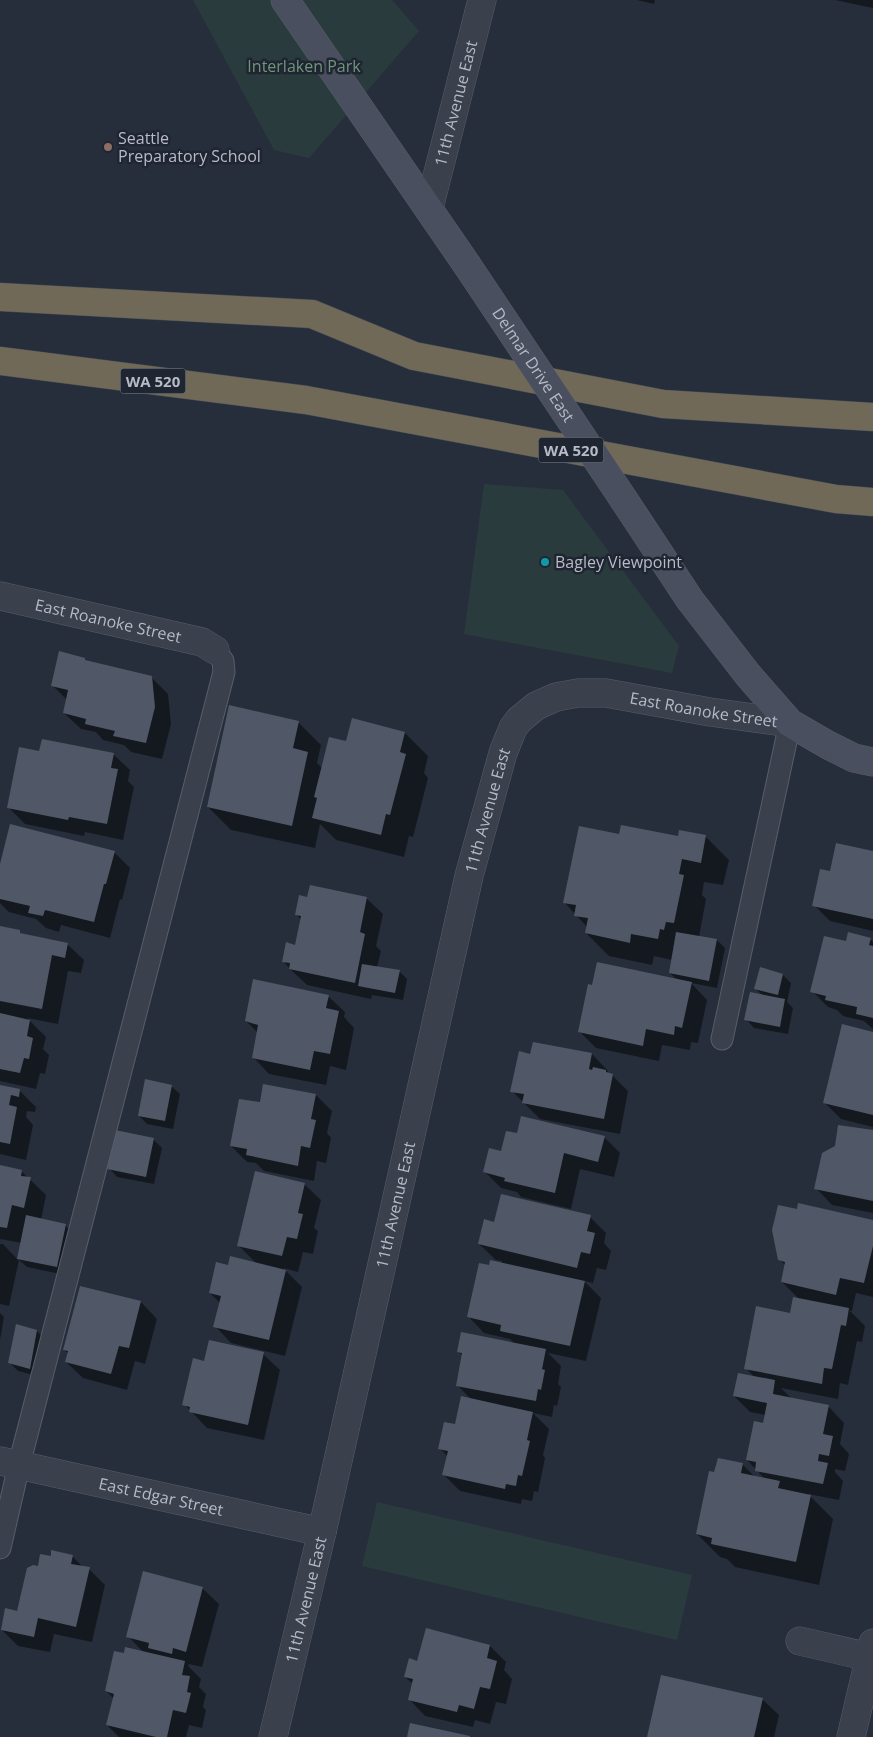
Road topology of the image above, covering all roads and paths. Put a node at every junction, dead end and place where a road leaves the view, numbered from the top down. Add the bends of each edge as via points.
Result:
1 (285, 0) edge
2 (482, 0) edge
3 (429, 208) junction
4 (0, 297) edge
5 (0, 361) edge
6 (873, 417) edge
7 (836, 499) junction
8 (873, 502) edge
9 (873, 513) edge
10 (0, 596) edge
11 (215, 650) joint
12 (556, 697) joint
13 (790, 723) junction
14 (873, 762) edge
15 (722, 1039) dead end
16 (10, 1463) edge
17 (322, 1532) junction
18 (0, 1548) edge
19 (800, 1641) dead end
20 (872, 1652) edge
21 (273, 1737) edge
22 (851, 1737) edge

1 - 3 main road, Delmar Drive East
2 - 3 street, 11th Avenue East
3 - 13 main road, Delmar Drive East, bridge via 690,600
4 - 6 highway via 299,314 414,356 663,404
5 - 7 highway, WA 520 via 306,400
7 - 8 highway, WA 520
7 - 9 highway
10 - 11 street, East Roanoke Street via 202,642
11 - 16 lane via 223,662 224,672
12 - 13 street, East Roanoke Street via 606,693
12 - 17 street, 11th Avenue East via 536,706 519,720 503,753 469,876
13 - 14 main road, East Roanoke Street via 854,758
13 - 15 lane
16 - 17 street, East Edgar Street
16 - 18 lane
17 - 21 street, 11th Avenue East
19 - 20 street
20 - 22 street

